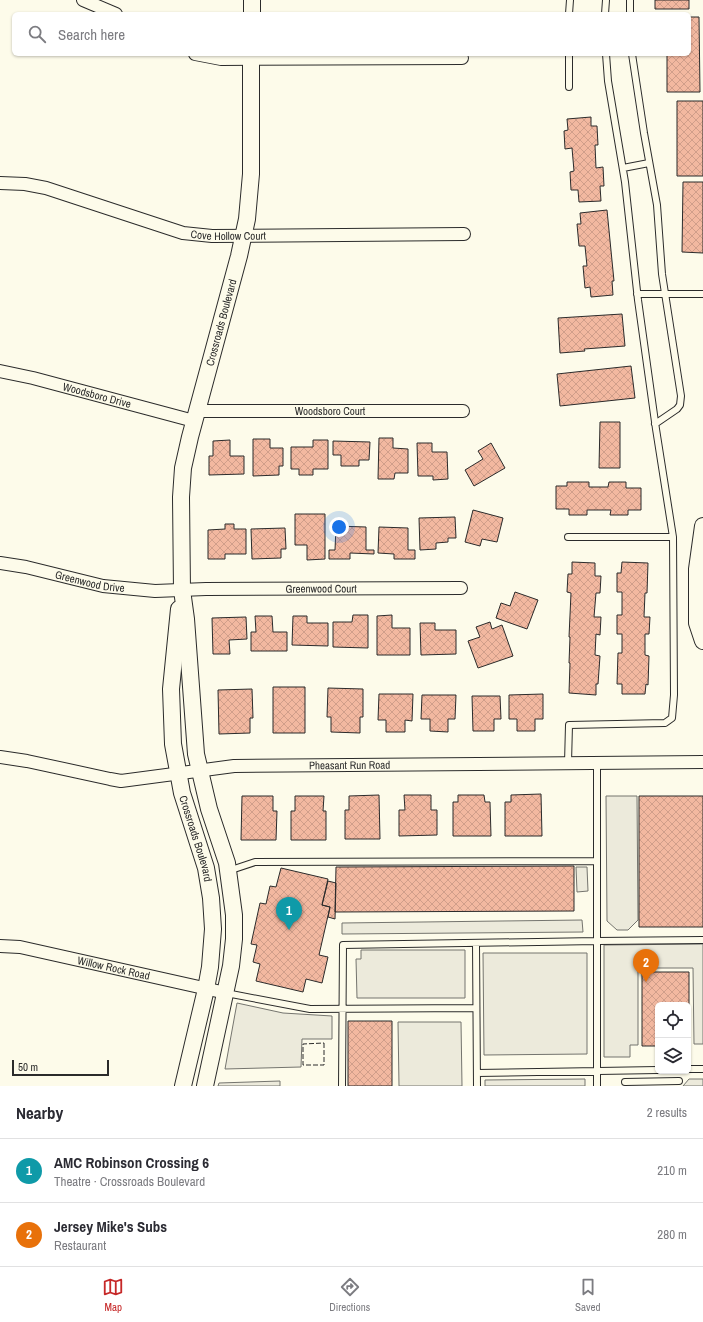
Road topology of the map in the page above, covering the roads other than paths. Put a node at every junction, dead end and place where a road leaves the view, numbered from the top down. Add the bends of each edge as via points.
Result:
1 (83, 0) edge
2 (252, 0) edge
3 (570, 0) edge
4 (606, 0) edge
5 (630, 0) edge
6 (111, 12) edge
7 (252, 12) edge
8 (569, 12) edge
9 (605, 12) edge
10 (630, 12) edge
11 (205, 56) edge
12 (569, 56) edge
13 (606, 56) edge
14 (632, 56) edge
15 (251, 57) edge
16 (462, 58) dead end
17 (569, 87) dead end
18 (649, 163) junction
19 (623, 168) junction
20 (0, 183) edge
21 (464, 234) dead end
22 (244, 236) junction
23 (637, 294) junction
24 (665, 294) junction
25 (703, 294) edge
26 (0, 371) edge
27 (463, 411) dead end
28 (195, 416) junction
29 (655, 424) junction
30 (703, 526) edge
31 (568, 537) dead end
32 (673, 537) junction
33 (0, 563) edge
34 (461, 588) dead end
35 (182, 590) junction
36 (703, 639) edge
37 (0, 757) edge
38 (703, 762) edge
39 (568, 763) junction
40 (597, 763) junction
41 (200, 771) junction
42 (179, 774) junction
43 (597, 861) junction
44 (228, 871) junction
45 (703, 940) edge
46 (597, 941) junction
47 (476, 943) junction
48 (0, 946) edge
49 (206, 989) junction
50 (226, 993) junction
51 (476, 1008) junction
52 (342, 1009) junction
53 (691, 1069) edge
54 (703, 1069) edge
55 (597, 1070) junction
56 (655, 1070) edge
57 (477, 1073) junction
58 (679, 1081) dead end
59 (624, 1082) dead end
60 (183, 1086) edge
61 (206, 1086) edge
62 (342, 1086) edge
63 (477, 1086) edge
64 (597, 1086) edge

1 - 6 street
2 - 7 street
3 - 8 lane
4 - 9 lane
5 - 10 lane
11 - 15 street via 221,59
12 - 17 lane
13 - 19 lane
14 - 18 lane
15 - 16 street
15 - 22 street, Crossroads Boulevard via 251,174
18 - 19 lane
18 - 24 lane
19 - 23 lane
20 - 22 street, Cove Hollow Court via 46,188 184,233
21 - 22 street, Cove Hollow Court
22 - 28 street, Crossroads Boulevard
23 - 24 lane
23 - 29 lane
24 - 25 lane
24 - 29 lane via 681,396 677,409
26 - 28 street, Woodsboro Drive
27 - 28 street, Woodsboro Court
28 - 35 street, Crossroads Boulevard via 182,482
29 - 32 lane
30 - 36 street via 698,569 698,623
31 - 32 lane
32 - 39 lane via 672,718 665,723 570,725
33 - 35 street, Greenwood Drive via 103,586 155,591
34 - 35 street, Greenwood Court
35 - 41 street, Crossroads Boulevard via 196,754
35 - 42 street, Crossroads Boulevard via 171,689 174,744
37 - 42 street, Pheasant Run Road via 121,781
38 - 40 street, Pheasant Run Road
39 - 40 street, Pheasant Run Road
39 - 41 street, Pheasant Run Road via 234,766
40 - 43 lane
41 - 42 street, Pheasant Run Road
41 - 44 street, Crossroads Boulevard
42 - 49 street, Crossroads Boulevard via 182,793 206,868 211,898 213,929
43 - 44 lane via 254,862
43 - 46 lane
44 - 50 street, Crossroads Boulevard via 234,915 234,939
45 - 46 lane
46 - 47 lane
46 - 55 lane
47 - 51 lane
47 - 52 lane via 343,945
48 - 49 street, Willow Rock Road via 20,947
49 - 50 street, Willow Rock Road
49 - 60 street, Crossroads Boulevard
50 - 52 lane via 310,1009
50 - 61 street, Crossroads Boulevard
51 - 52 lane
51 - 57 lane
52 - 62 lane
53 - 54 lane
55 - 56 lane
55 - 57 lane
55 - 64 lane
57 - 63 lane
58 - 59 lane

